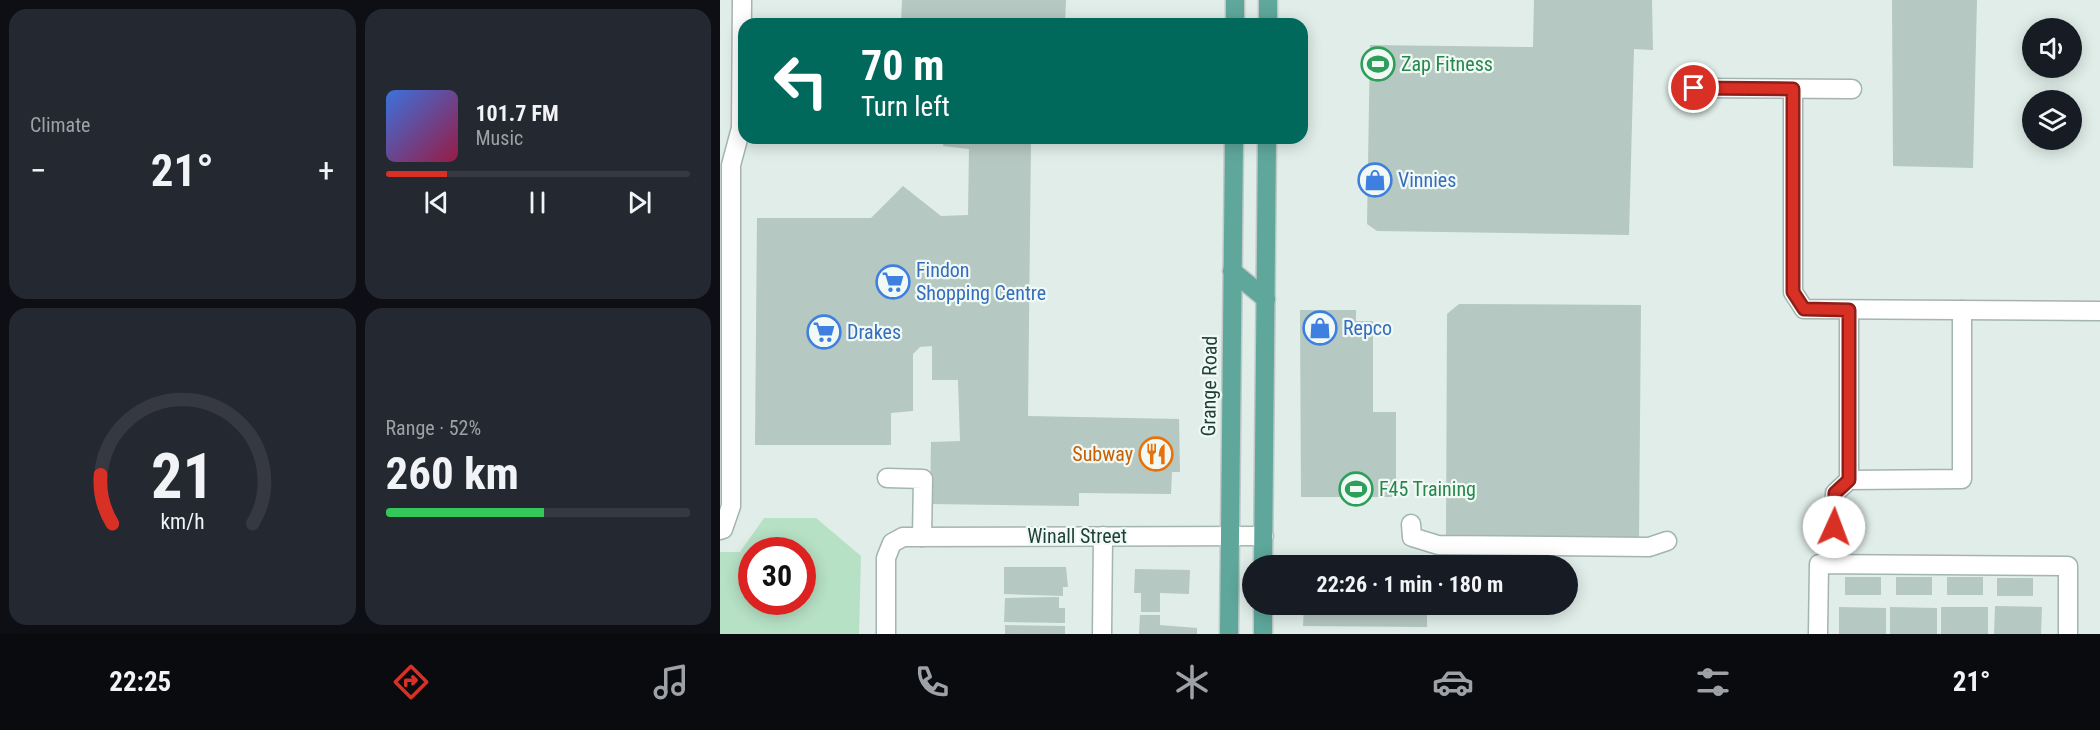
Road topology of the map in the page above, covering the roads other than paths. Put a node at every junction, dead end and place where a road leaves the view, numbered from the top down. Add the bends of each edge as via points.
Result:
1 (742, 0) edge
2 (1235, 0) edge
3 (1269, 0) edge
4 (742, 18) edge
5 (1235, 18) edge
6 (1268, 18) edge
7 (1694, 88) dead end
8 (1793, 89) junction
9 (1852, 89) dead end
10 (738, 143) edge
11 (1234, 144) edge
12 (1267, 144) edge
13 (1266, 262) junction
14 (1232, 271) junction
15 (1266, 299) junction
16 (1849, 310) junction
17 (1962, 310) junction
18 (2100, 311) edge
19 (886, 478) dead end
20 (1849, 480) junction
21 (1411, 524) dead end
22 (722, 529) edge
23 (1103, 536) junction
24 (1263, 536) junction
25 (922, 537) junction
26 (1230, 537) junction
27 (1667, 542) dead end
28 (1833, 544) dead end
29 (1263, 555) edge
30 (1263, 615) edge
31 (886, 634) edge
32 (1102, 634) edge
33 (1229, 634) edge
34 (1263, 634) edge
35 (1818, 634) edge
36 (2068, 634) edge

1 - 4 street
2 - 5 main road
3 - 6 main road
7 - 8 street
8 - 9 street
8 - 16 street via 1793,292 1804,309
10 - 22 street via 731,165 731,506
11 - 14 main road, Grange Road
12 - 13 main road
13 - 14 main road
13 - 15 main road
14 - 15 main road
14 - 26 main road, Grange Road
15 - 24 main road
16 - 17 street
16 - 20 street
17 - 18 street
17 - 20 street via 1962,479
19 - 25 street via 923,479
20 - 28 street via 1835,493
21 - 27 street via 1412,537 1438,545 1649,547
23 - 25 street, Winall Street
23 - 26 street, Winall Street
23 - 32 street
24 - 26 street, Winall Street
24 - 29 main road
25 - 31 street, Winall Street via 903,537 892,543 886,558
26 - 33 main road, Grange Road
30 - 34 main road
35 - 36 street via 1819,564 2068,566

